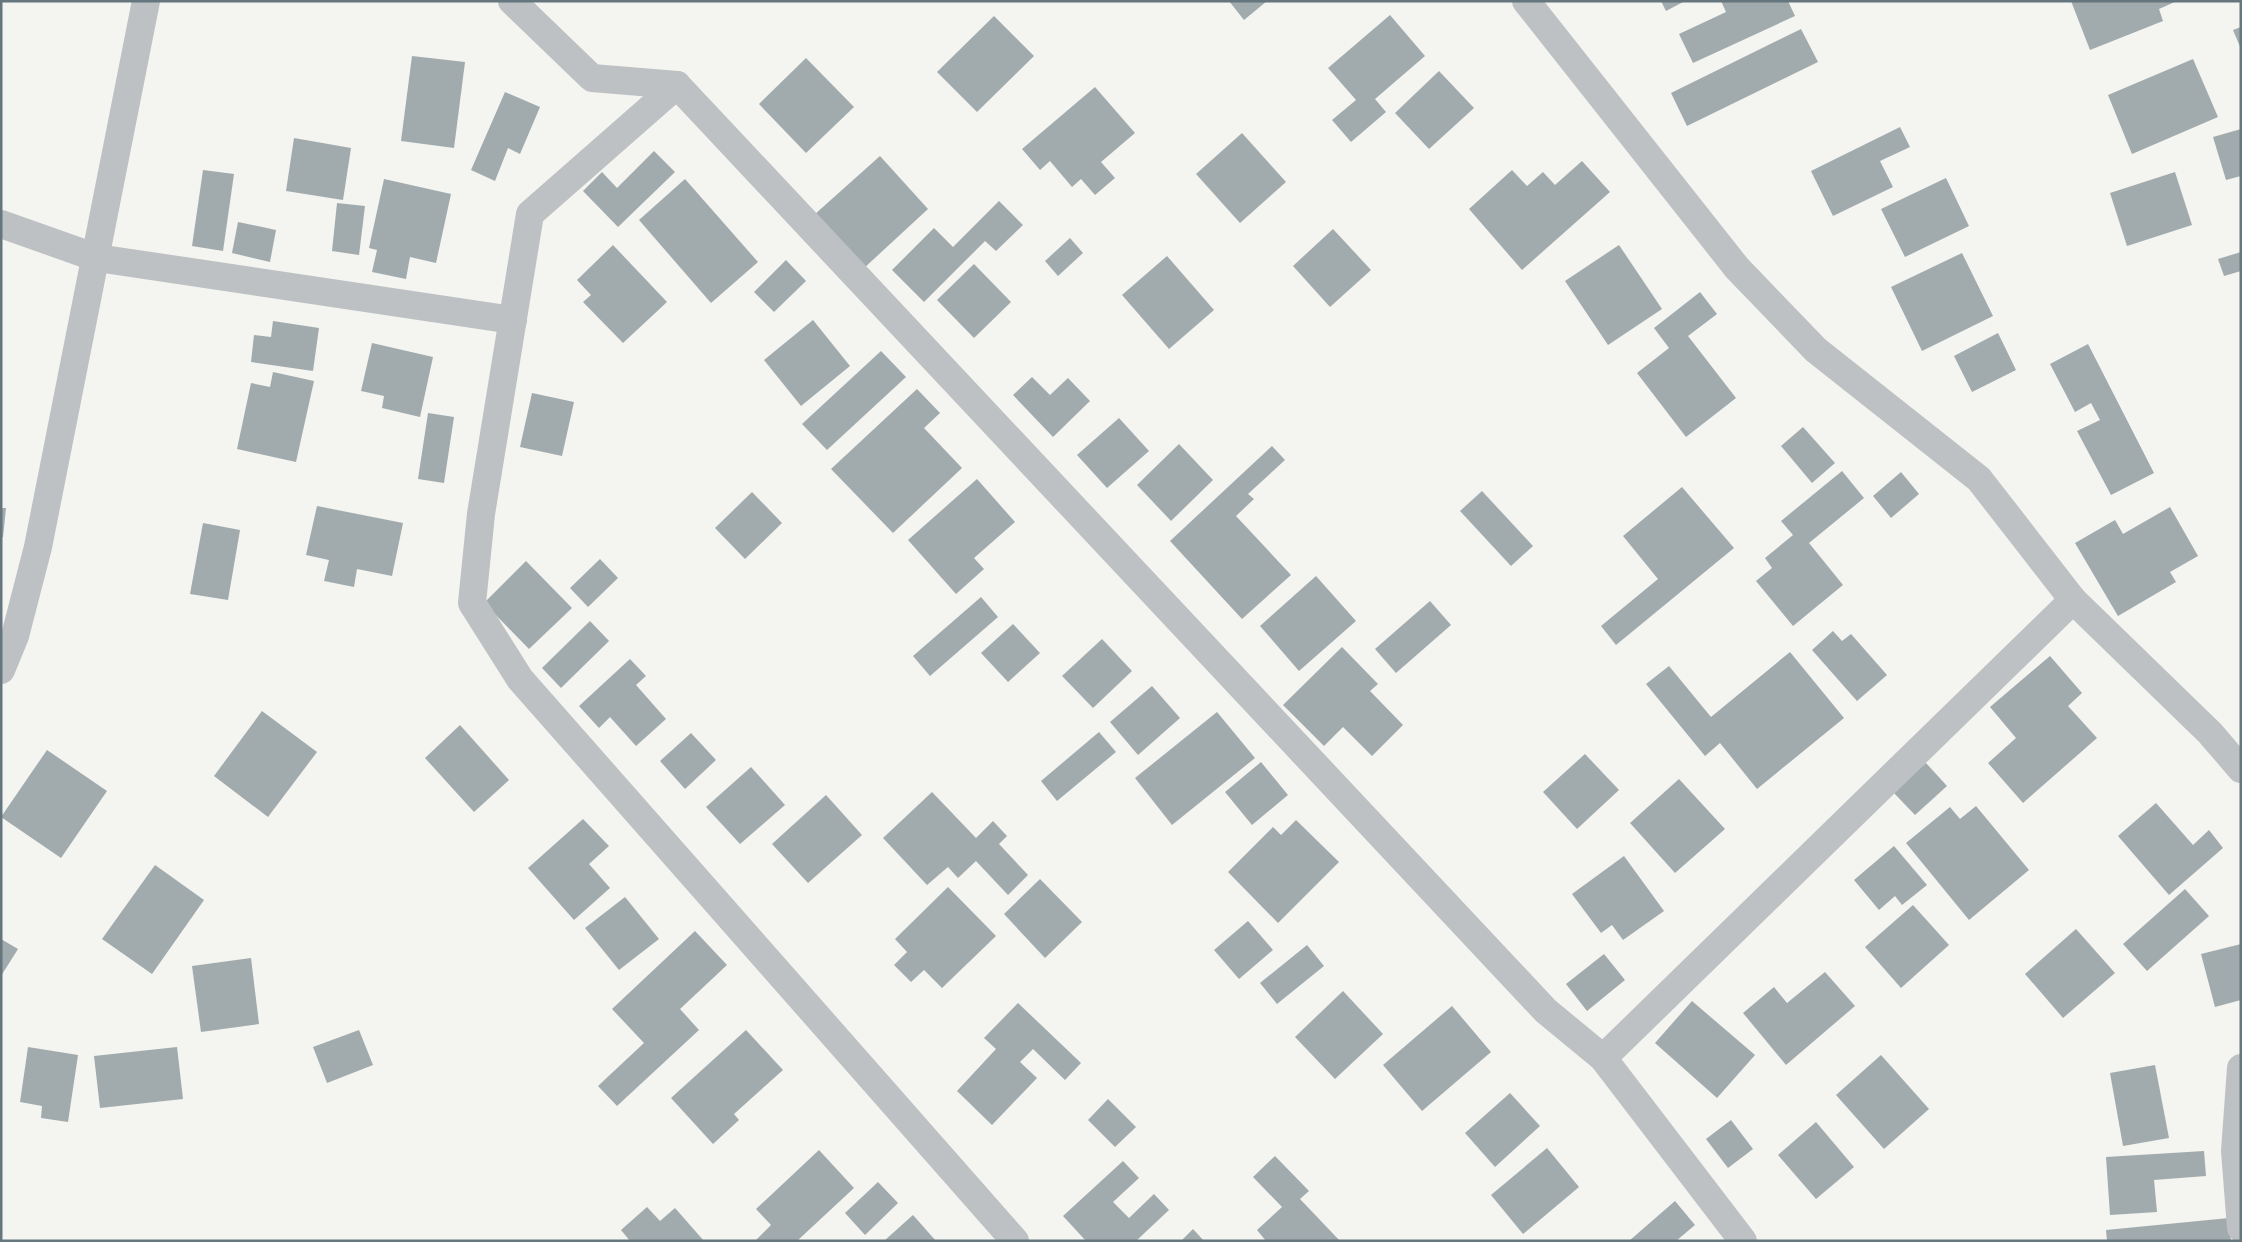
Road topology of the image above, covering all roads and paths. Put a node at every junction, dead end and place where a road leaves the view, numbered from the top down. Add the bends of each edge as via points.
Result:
1 (146, 1) edge
2 (512, 1) edge
3 (1526, 1) edge
4 (677, 85) junction
5 (1, 224) edge
6 (96, 258) junction
7 (513, 320) junction
8 (2073, 600) junction
9 (1, 670) edge
10 (2241, 769) edge
11 (1603, 1058) junction
12 (2241, 1068) edge
13 (2241, 1228) edge
14 (1016, 1241) edge
15 (1743, 1241) edge

1 - 6 street
2 - 4 street via 592,78
3 - 8 street via 1737,268 1816,350 1979,479
4 - 7 street via 530,214
4 - 11 street via 1546,1012
5 - 6 street
6 - 7 street
6 - 9 street via 38,547 15,636
7 - 14 street via 481,514 472,602 520,679
8 - 10 street via 2210,733
8 - 11 street
11 - 15 street
12 - 13 street via 2235,1151

